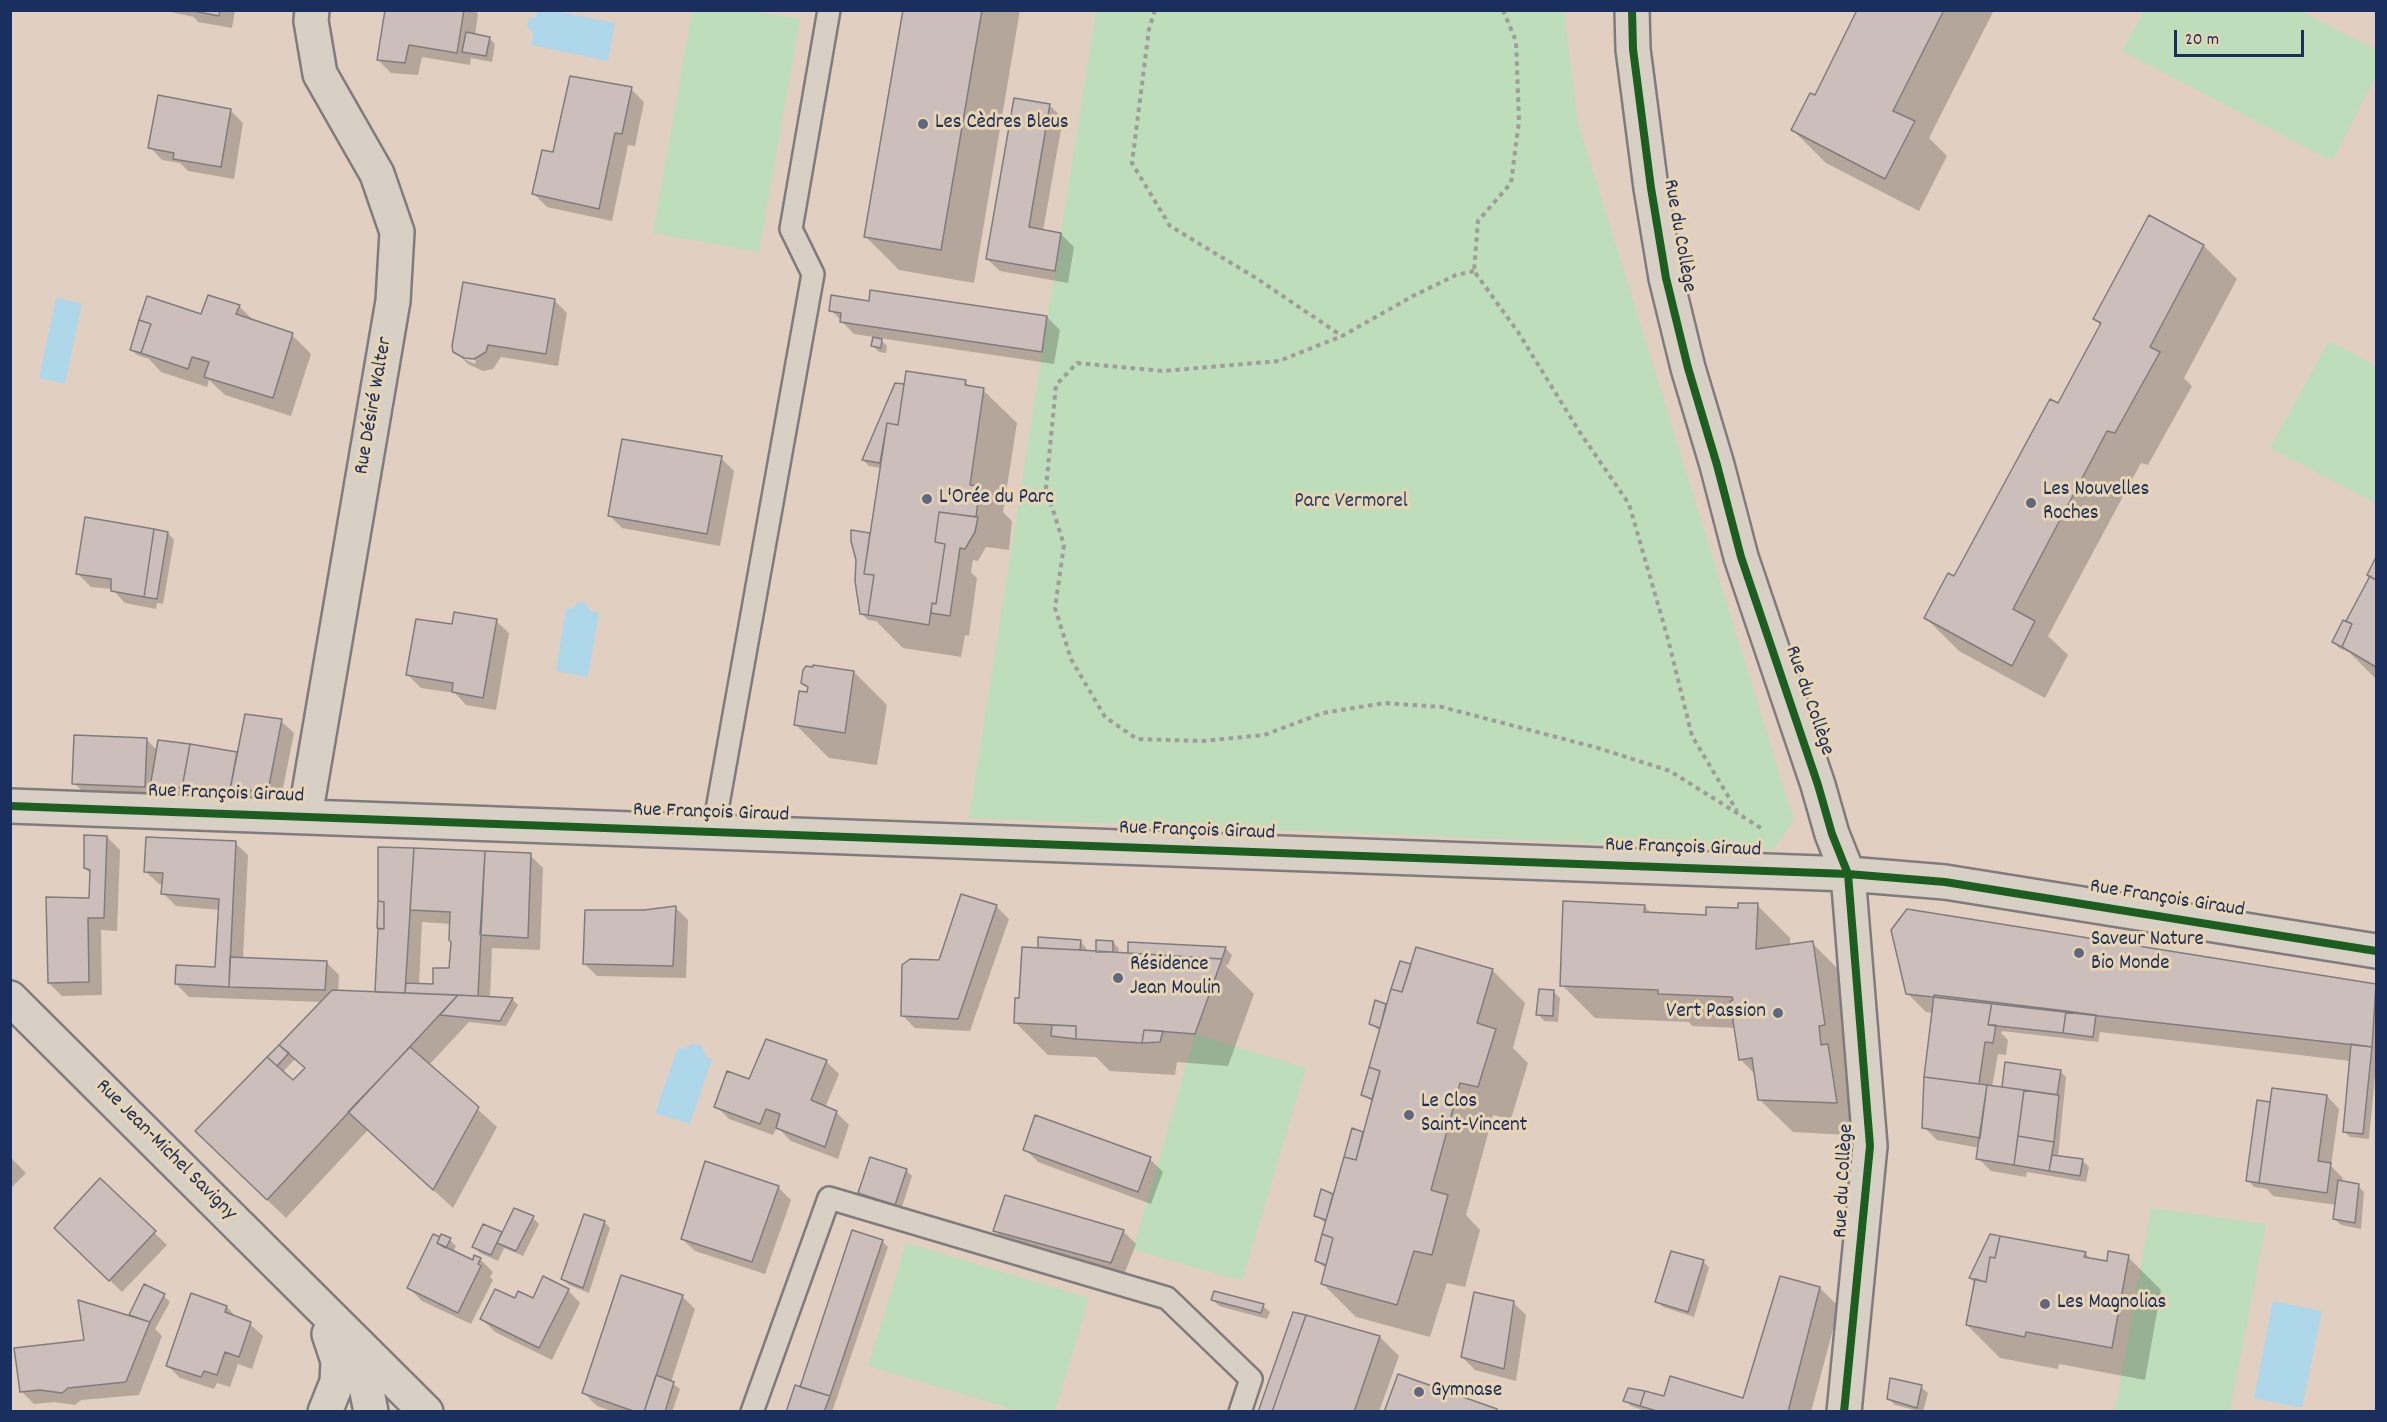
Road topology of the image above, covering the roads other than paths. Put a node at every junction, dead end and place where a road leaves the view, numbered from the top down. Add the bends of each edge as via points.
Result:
1 (312, 10) edge
2 (829, 10) edge
3 (1632, 10) edge
4 (10, 806) edge
5 (306, 816) junction
6 (713, 832) junction
7 (1848, 874) junction
8 (2376, 951) edge
9 (10, 998) edge
10 (319, 1304) junction
11 (325, 1412) edge
12 (371, 1412) edge
13 (426, 1412) edge
14 (752, 1412) edge
15 (1240, 1412) edge
16 (1844, 1412) edge

1 - 5 street, Rue Désiré Walter via 320,74 377,174 397,232 393,301
2 - 6 lane via 791,229 813,274
3 - 7 street, Rue du Collège via 1650,188 1688,368 1741,557
4 - 5 street, Rue François Giraud
5 - 6 street, Rue François Giraud
6 - 7 street, Rue François Giraud
7 - 8 street, Rue François Giraud via 1945,882
7 - 16 street, Rue du Collège via 1870,1146
9 - 10 street, Rue Jean-Michel Savigny
10 - 11 street, Rue Jean-Michel Savigny via 339,1361 337,1382
10 - 12 street, Rue Jean-Michel Savigny via 364,1376
10 - 13 street, Rue Jean-Michel Savigny
14 - 15 lane via 829,1198 1167,1298 1251,1379

